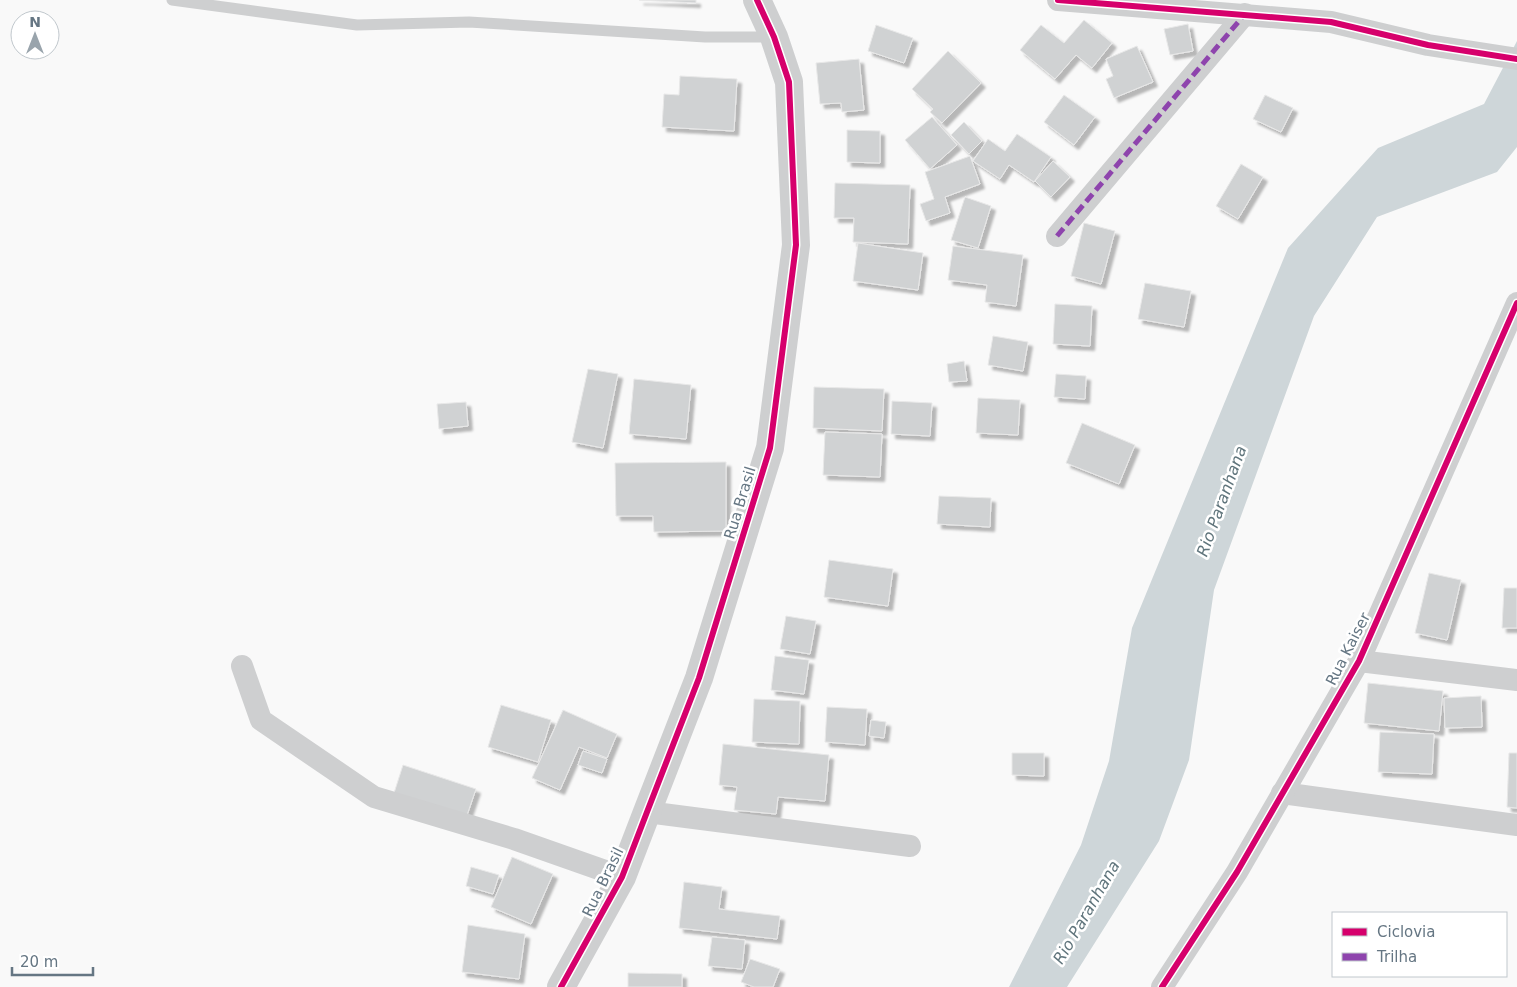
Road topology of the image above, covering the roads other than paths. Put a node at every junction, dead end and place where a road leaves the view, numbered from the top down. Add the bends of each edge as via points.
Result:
1 (172, 0) edge
2 (757, 0) edge
3 (1058, 0) edge
4 (1245, 14) junction
5 (774, 37) junction
6 (1517, 60) edge
7 (1056, 236) dead end
8 (1517, 303) edge
9 (1508, 340) edge
10 (1359, 661) junction
11 (242, 666) dead end
12 (1517, 680) edge
13 (1282, 792) junction
14 (647, 812) junction
15 (1517, 825) edge
16 (910, 846) dead end
17 (622, 877) junction
18 (561, 987) edge
19 (1162, 987) edge

1 - 5 lane via 357,25 469,22 705,37
2 - 5 street, Rua Brasil
3 - 4 street
4 - 6 street via 1331,22 1428,45
4 - 7 street
5 - 14 street, Rua Brasil via 788,82 796,246 770,448 699,678
8 - 9 street, Rua Kaiser
9 - 10 street, Rua Kaiser
10 - 12 street
10 - 13 street, Rua Kaiser
11 - 17 street via 261,720 374,798 514,839
13 - 15 street
13 - 19 street, Rua Kaiser via 1236,872
14 - 16 street
14 - 17 street, Rua Brasil
17 - 18 street, Rua Brasil

